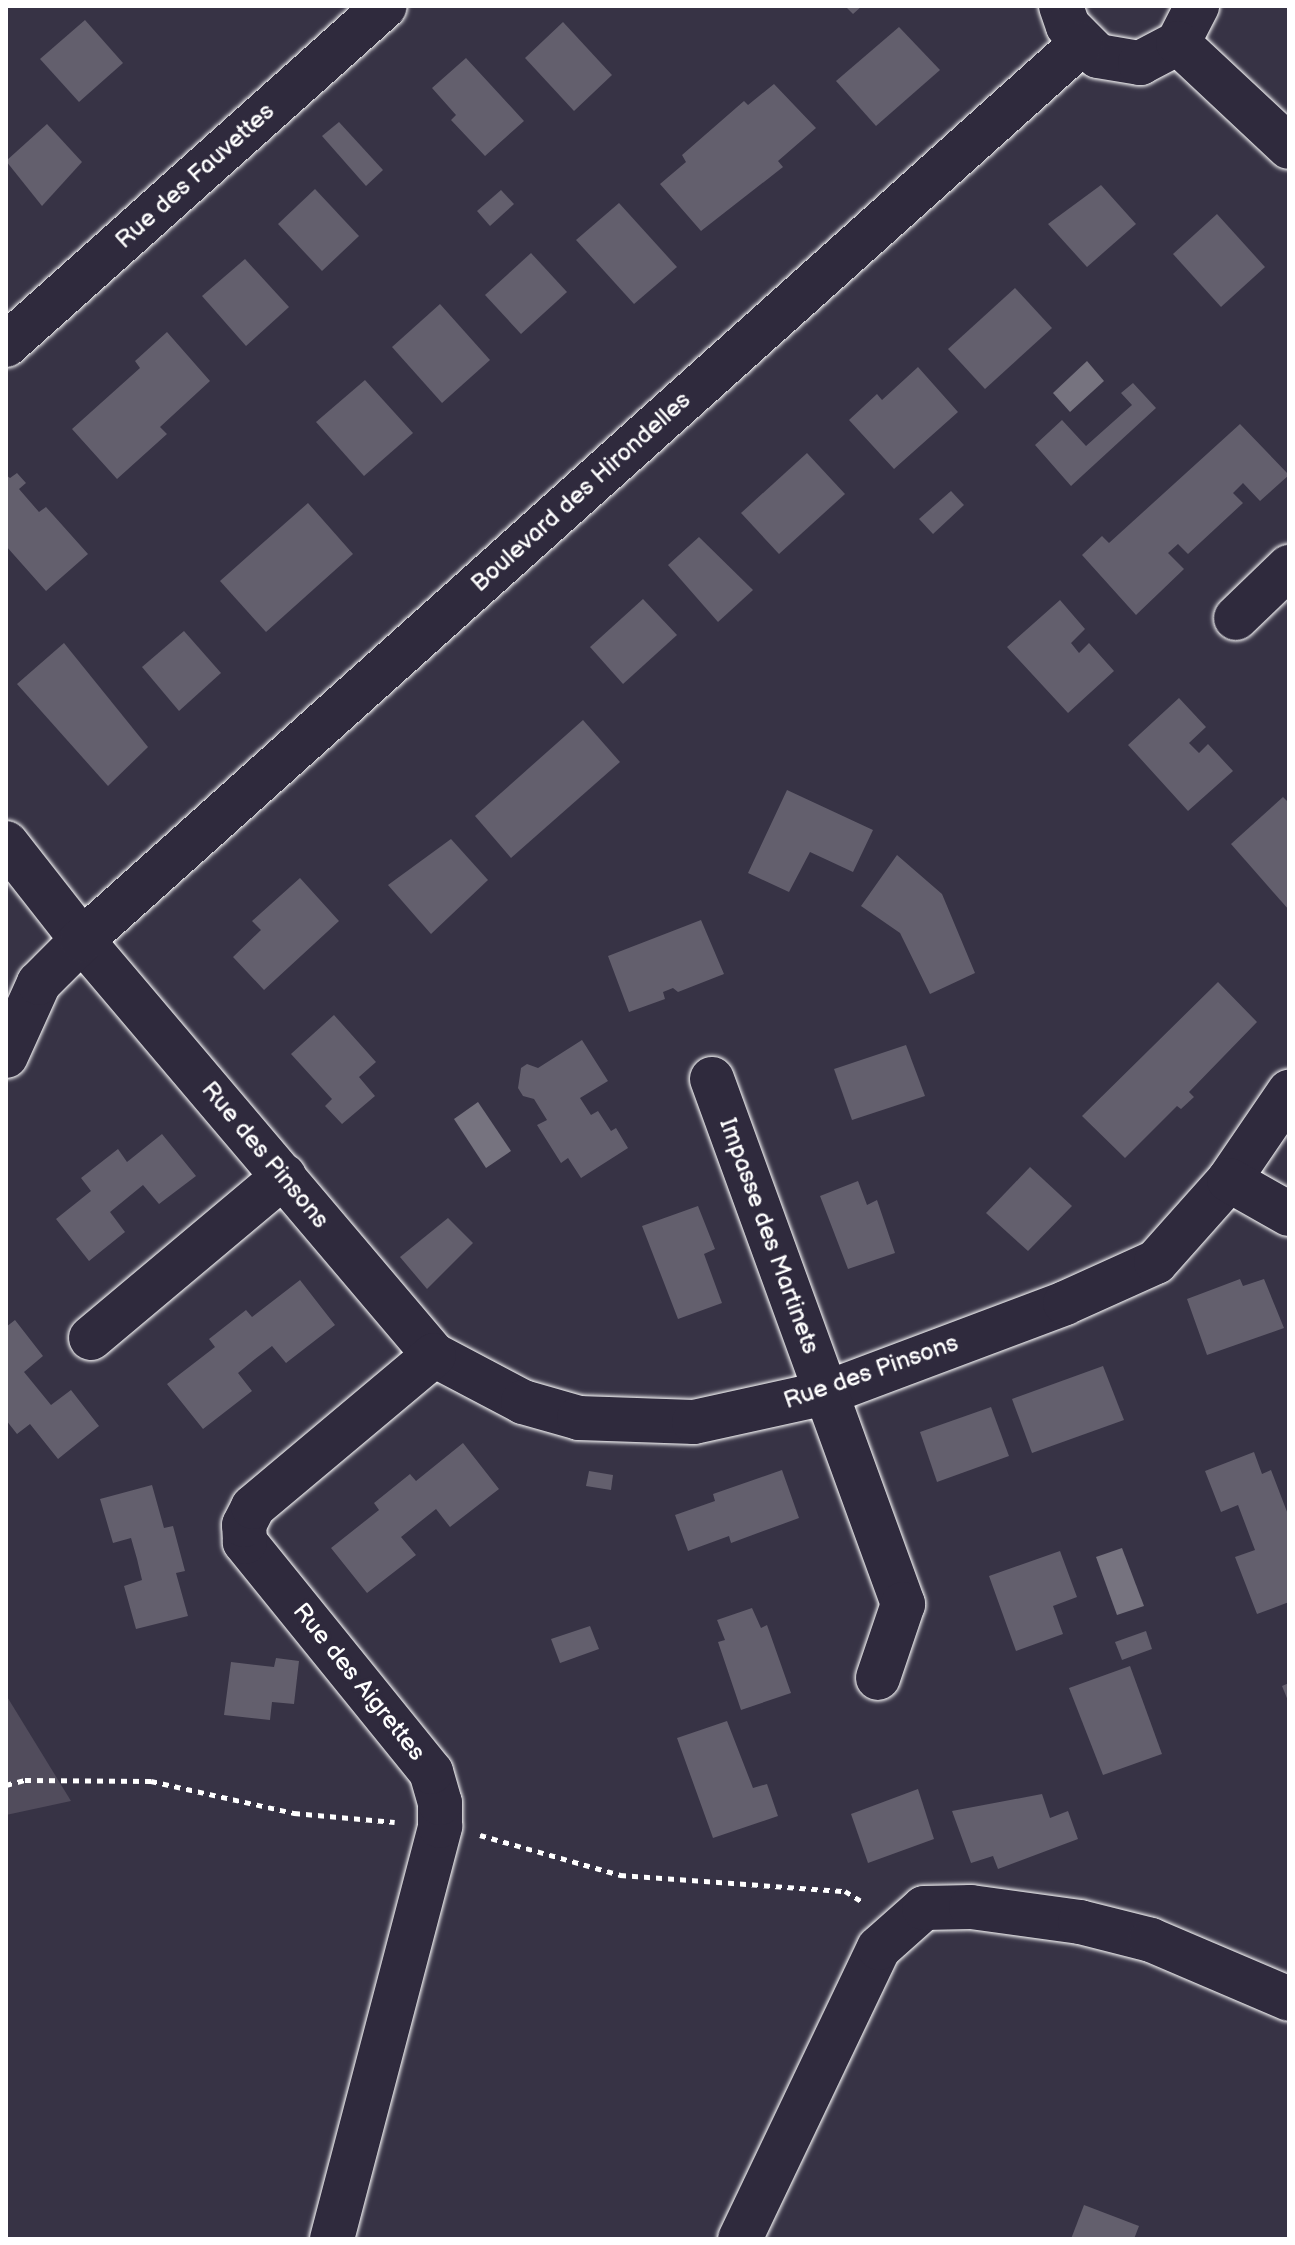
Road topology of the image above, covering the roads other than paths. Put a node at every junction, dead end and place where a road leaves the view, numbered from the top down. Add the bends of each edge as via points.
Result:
1 (385, 6) edge
2 (1188, 24) edge
3 (1071, 25) edge
4 (1289, 147) edge
5 (6, 345) edge
6 (1289, 567) edge
7 (1236, 618) dead end
8 (6, 843) edge
9 (82, 940) junction
10 (6, 1056) edge
11 (712, 1079) dead end
12 (1289, 1092) edge
13 (284, 1176) junction
14 (1229, 1180) junction
15 (1289, 1214) edge
16 (91, 1338) dead end
17 (434, 1355) junction
18 (826, 1393) junction
19 (878, 1678) dead end
20 (1289, 1999) edge
21 (332, 2239) edge
22 (740, 2239) edge

1 - 5 street, Rue des Fauvettes
2 - 3 street via 1140,63 1108,60
2 - 4 street
3 - 9 street, Boulevard des Hirondelles
6 - 7 street
8 - 9 street, Rue des Pinsons
9 - 10 street, Boulevard des Hirondelles via 39,983
9 - 13 street, Rue des Pinsons
11 - 18 street, Impasse des Martinets
12 - 14 street, Rue des Pinsons
13 - 16 street
13 - 17 street, Rue des Pinsons
14 - 15 street
14 - 18 street, Rue des Pinsons via 1156,1262 1065,1303
17 - 18 street, Rue des Pinsons via 523,1402 579,1418 694,1422
17 - 21 street, Rue des Aigrettes via 253,1507 244,1525 245,1542 431,1772 440,1803 440,1826
18 - 19 street, Impasse des Martinets via 903,1604
20 - 22 street via 1151,1940 1080,1922 971,1907 924,1908 879,1948

